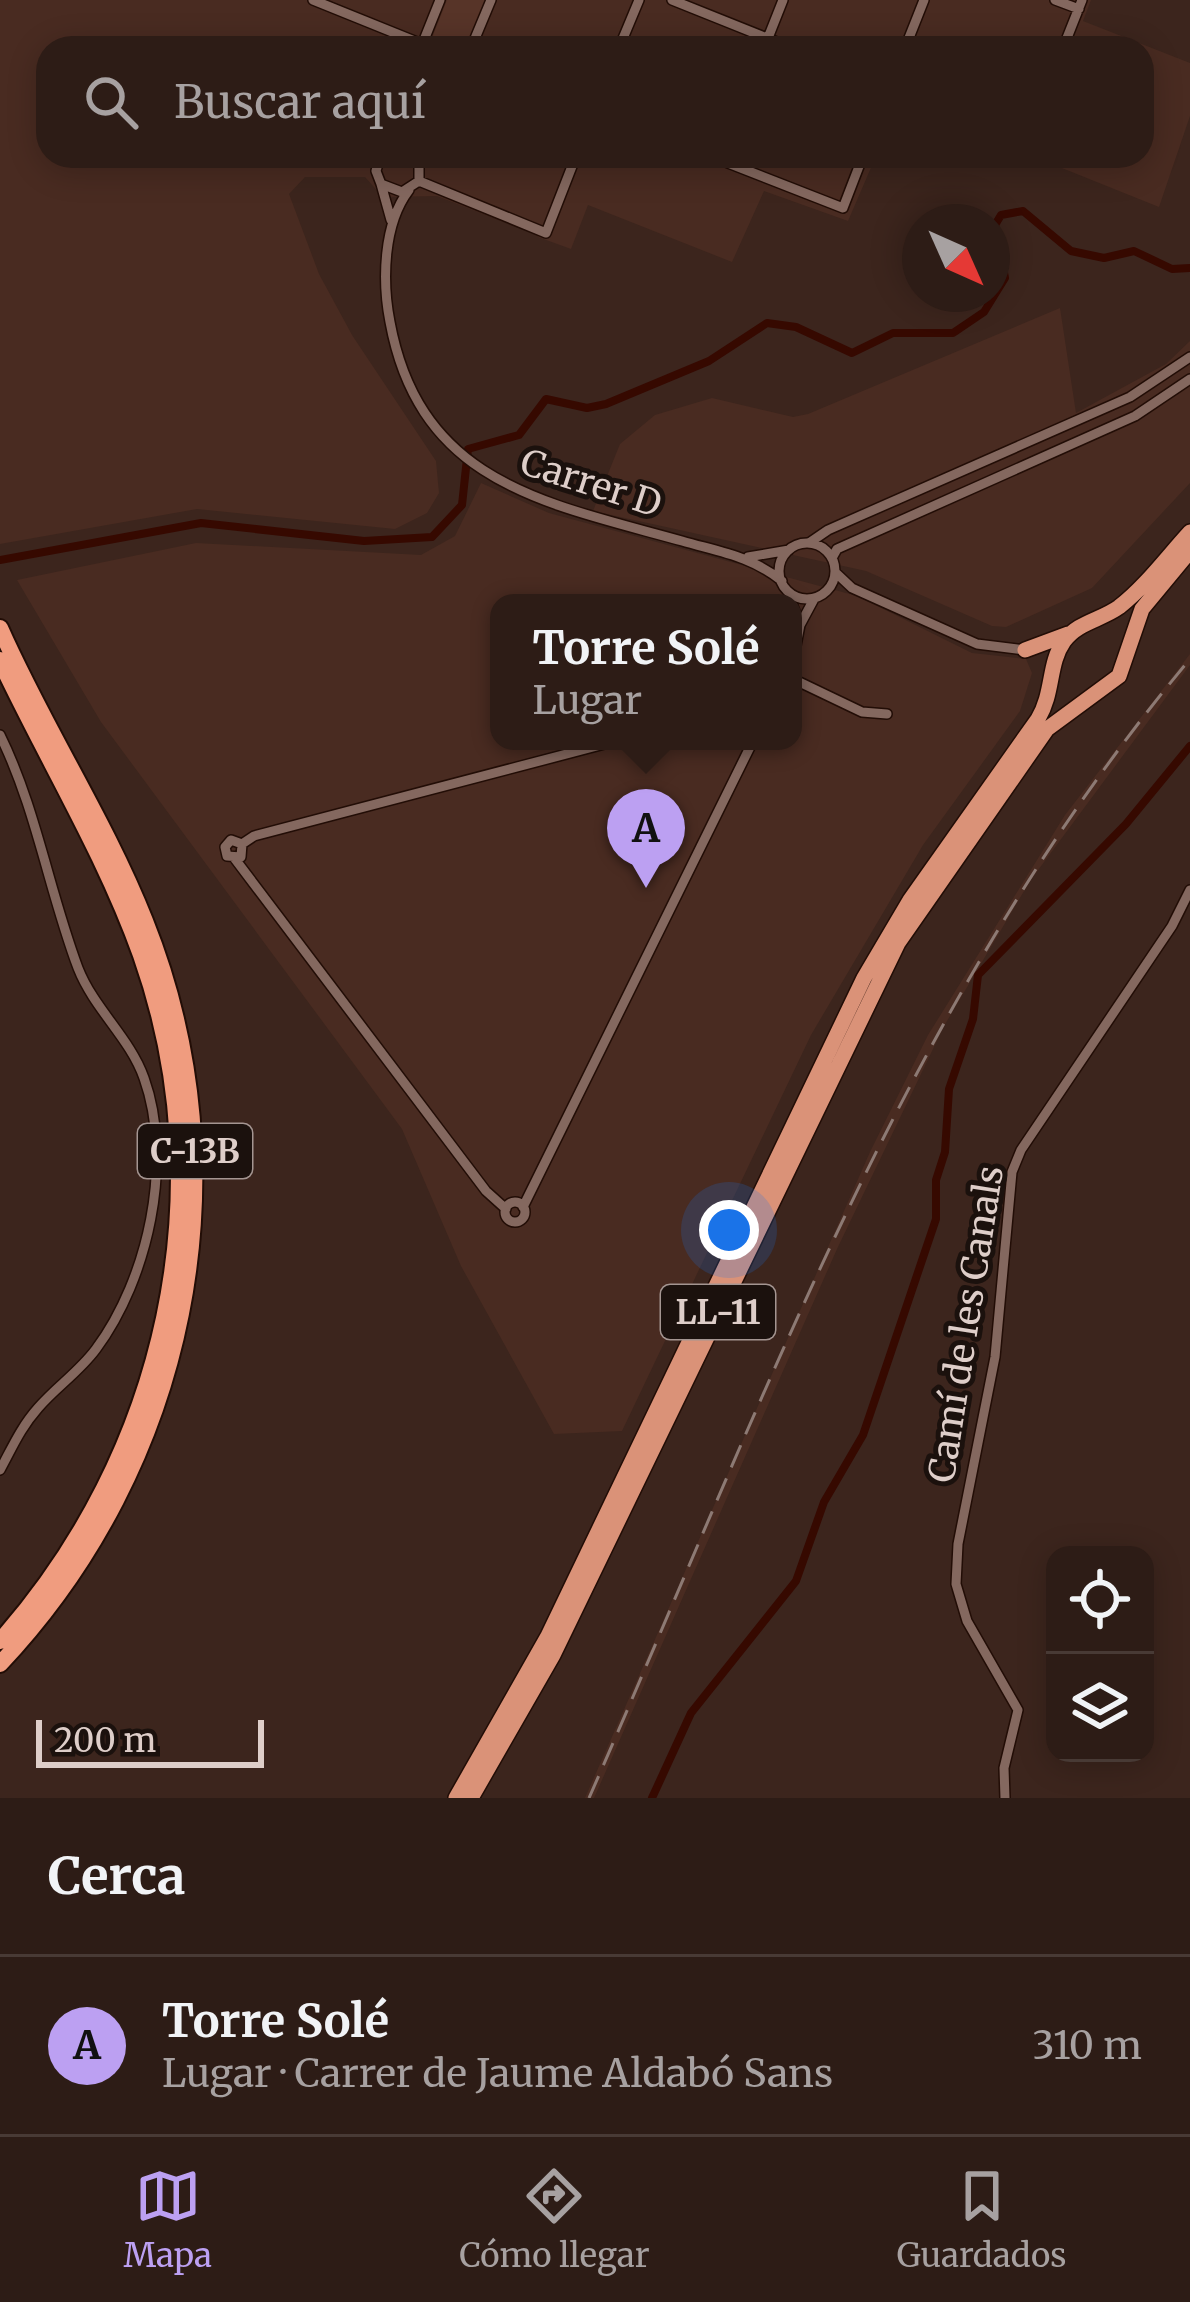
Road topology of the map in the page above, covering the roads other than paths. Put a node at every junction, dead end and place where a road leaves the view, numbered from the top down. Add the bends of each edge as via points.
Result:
1 (314, 0) edge
2 (440, 0) edge
3 (491, 0) edge
4 (639, 0) edge
5 (672, 0) edge
6 (783, 0) edge
7 (924, 0) edge
8 (1055, 0) edge
9 (1080, 5) edge
10 (398, 36) edge
11 (425, 36) edge
12 (476, 36) edge
13 (624, 36) edge
14 (751, 36) edge
15 (769, 36) edge
16 (910, 36) edge
17 (1068, 36) edge
18 (377, 168) edge
19 (420, 168) edge
20 (424, 168) edge
21 (571, 168) edge
22 (744, 168) edge
23 (858, 168) edge
24 (421, 176) junction
25 (382, 184) junction
26 (409, 190) junction
27 (392, 224) junction
28 (1190, 357) edge
29 (1190, 379) edge
30 (1080, 419) junction
31 (1088, 437) junction
32 (962, 472) junction
33 (970, 488) junction
34 (823, 532) junction
35 (1190, 532) edge
36 (809, 543) junction
37 (789, 550) junction
38 (1190, 551) edge
39 (835, 553) junction
40 (748, 556) junction
41 (835, 572) junction
42 (782, 581) junction
43 (852, 588) junction
44 (826, 591) junction
45 (788, 594) edge
46 (814, 598) junction
47 (802, 600) edge
48 (1102, 619) junction
49 (802, 621) edge
50 (0, 628) edge
51 (1071, 633) junction
52 (1131, 643) junction
53 (1025, 650) junction
54 (0, 660) edge
55 (1054, 673) junction
56 (802, 683) edge
57 (1090, 698) junction
58 (887, 715) dead end
59 (0, 735) edge
60 (582, 750) edge
61 (749, 750) edge
62 (1190, 890) edge
63 (0, 1470) edge
64 (0, 1640) edge
65 (0, 1664) edge
66 (456, 1798) edge
67 (471, 1798) edge
68 (1005, 1798) edge

1 - 10 street
2 - 11 street
3 - 12 street
4 - 13 street
5 - 14 street
6 - 15 street
7 - 16 street
8 - 9 street
9 - 17 street
18 - 25 street, Carrer D
19 - 24 street
20 - 24 street
21 - 24 street via 546,233
22 - 23 street via 843,208
24 - 26 street
25 - 26 street
25 - 27 street, Carrer D
26 - 27 street, Carrer D
27 - 40 street, Carrer D via 388,310 400,368 422,412 466,461 522,494
28 - 30 street
29 - 31 street
30 - 31 street
30 - 32 street
31 - 33 street
32 - 33 street
32 - 34 street
33 - 39 street
34 - 36 street
34 - 39 street
35 - 48 highway
36 - 37 street
36 - 39 street
37 - 40 street, Carrer D
37 - 42 street
38 - 52 highway, LL-11 via 1142,609
39 - 41 street
40 - 42 street, Carrer D
41 - 43 street
41 - 44 street
42 - 45 street
43 - 44 street
43 - 53 street via 977,644
44 - 46 street
46 - 47 street
46 - 49 street
48 - 51 highway
48 - 52 highway
50 - 65 highway, C-13B via 158,956 184,1056 196,1172 186,1298 140,1452 81,1563
51 - 53 highway
51 - 55 highway, LL-11
52 - 57 highway, LL-11 via 1119,676
53 - 55 highway
54 - 64 highway, C-13B via 140,952 166,1048 179,1161 171,1287 139,1412 85,1527
55 - 57 highway via 1066,692
55 - 66 highway, LL-11 via 1038,719 864,978 548,1636
56 - 58 street
57 - 67 highway, LL-11 via 1038,740 898,943 562,1638
59 - 63 street via 27,789 86,986 142,1070 154,1163 144,1247 104,1338 14,1438
60 - 61 street via 225,847 516,1222
62 - 68 street, Camí de les Canals via 1012,1172 995,1357 956,1574 964,1613 1018,1710

